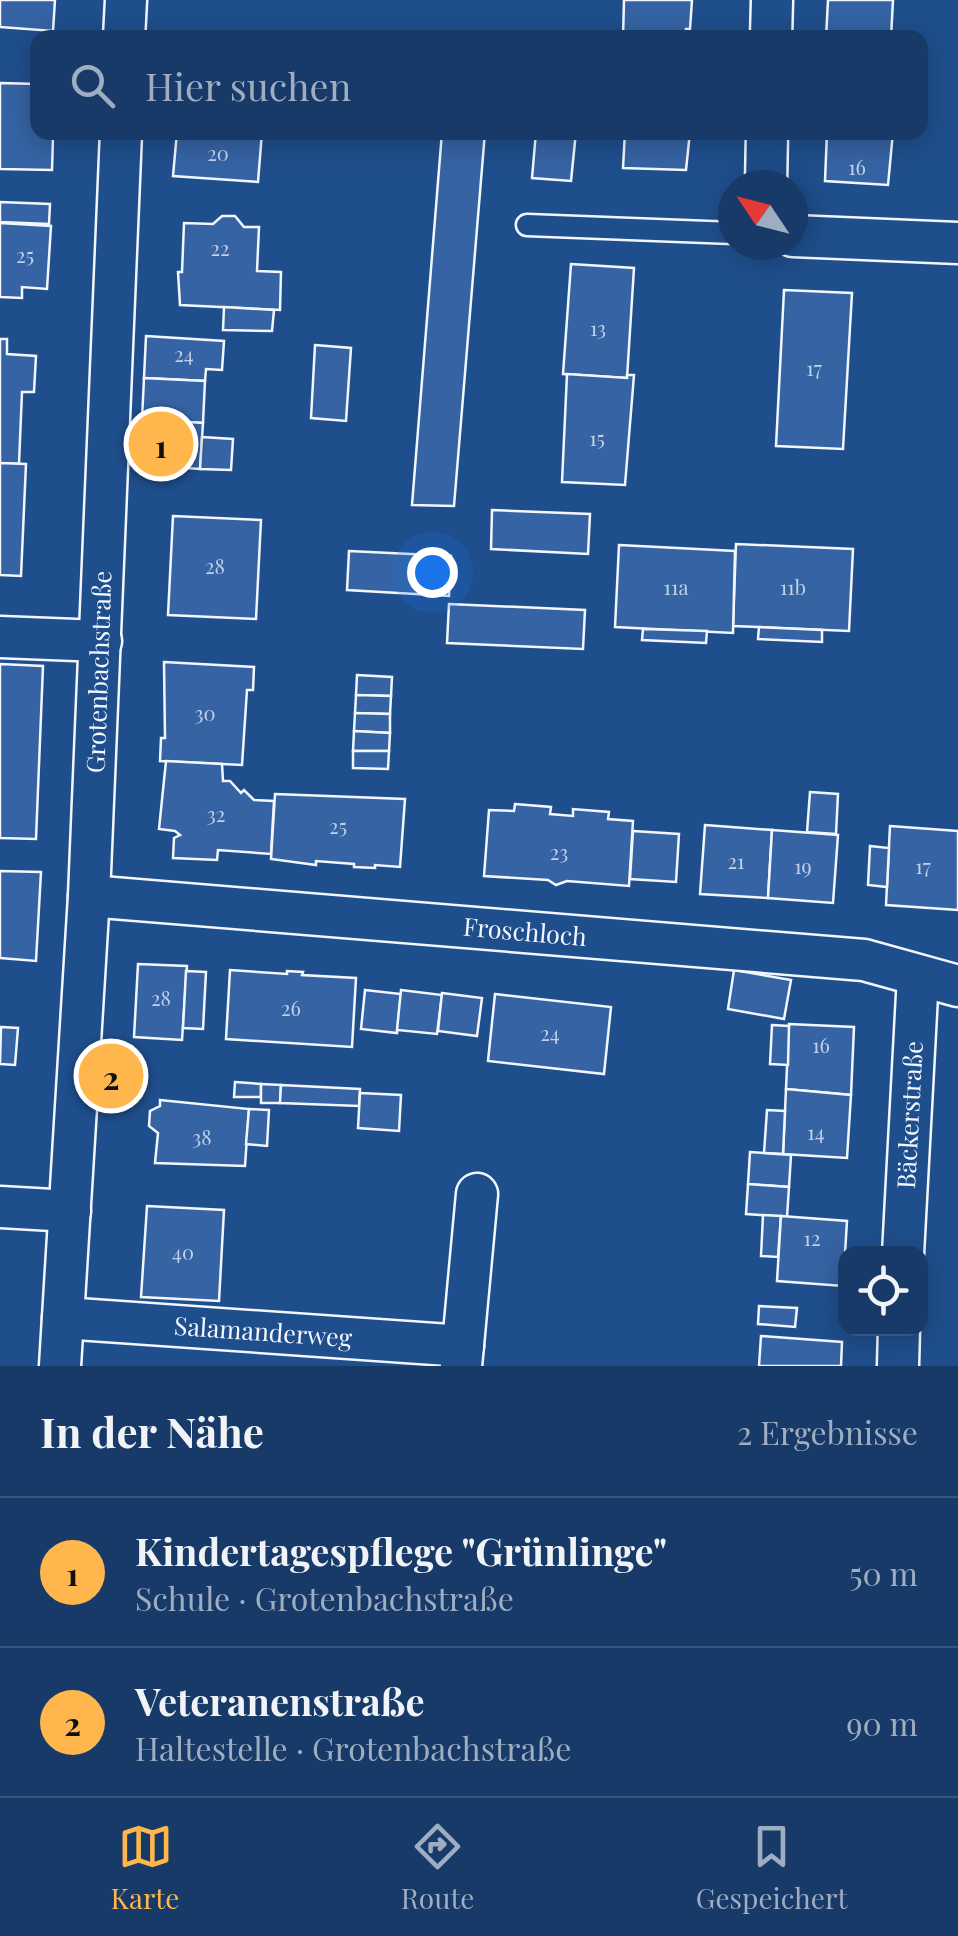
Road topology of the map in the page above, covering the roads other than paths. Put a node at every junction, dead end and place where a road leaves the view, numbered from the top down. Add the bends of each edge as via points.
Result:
1 (126, 0) edge
2 (772, 0) edge
3 (124, 30) edge
4 (771, 30) edge
5 (121, 140) edge
6 (767, 140) edge
7 (766, 170) edge
8 (527, 225) dead end
9 (718, 232) edge
10 (808, 237) edge
11 (958, 243) edge
12 (0, 637) edge
13 (102, 641) junction
14 (89, 896) junction
15 (918, 976) junction
16 (958, 986) edge
17 (477, 1194) dead end
18 (0, 1208) edge
19 (70, 1211) junction
20 (903, 1246) edge
21 (63, 1318) junction
22 (900, 1336) edge
23 (462, 1356) edge
24 (60, 1366) edge
25 (898, 1366) edge

1 - 3 street
2 - 4 street
5 - 13 street, Grotenbachstraße
6 - 7 street
8 - 9 lane
10 - 11 street
12 - 13 street
13 - 14 street, Grotenbachstraße
14 - 15 street, Froschloch via 864,960
14 - 19 street, Grotenbachstraße
15 - 16 street, Froschloch
15 - 20 street, Bäckerstraße
17 - 23 street, Salamanderweg
18 - 19 street
19 - 21 street, Grotenbachstraße
21 - 23 street, Salamanderweg
21 - 24 street, Grotenbachstraße
22 - 25 street

